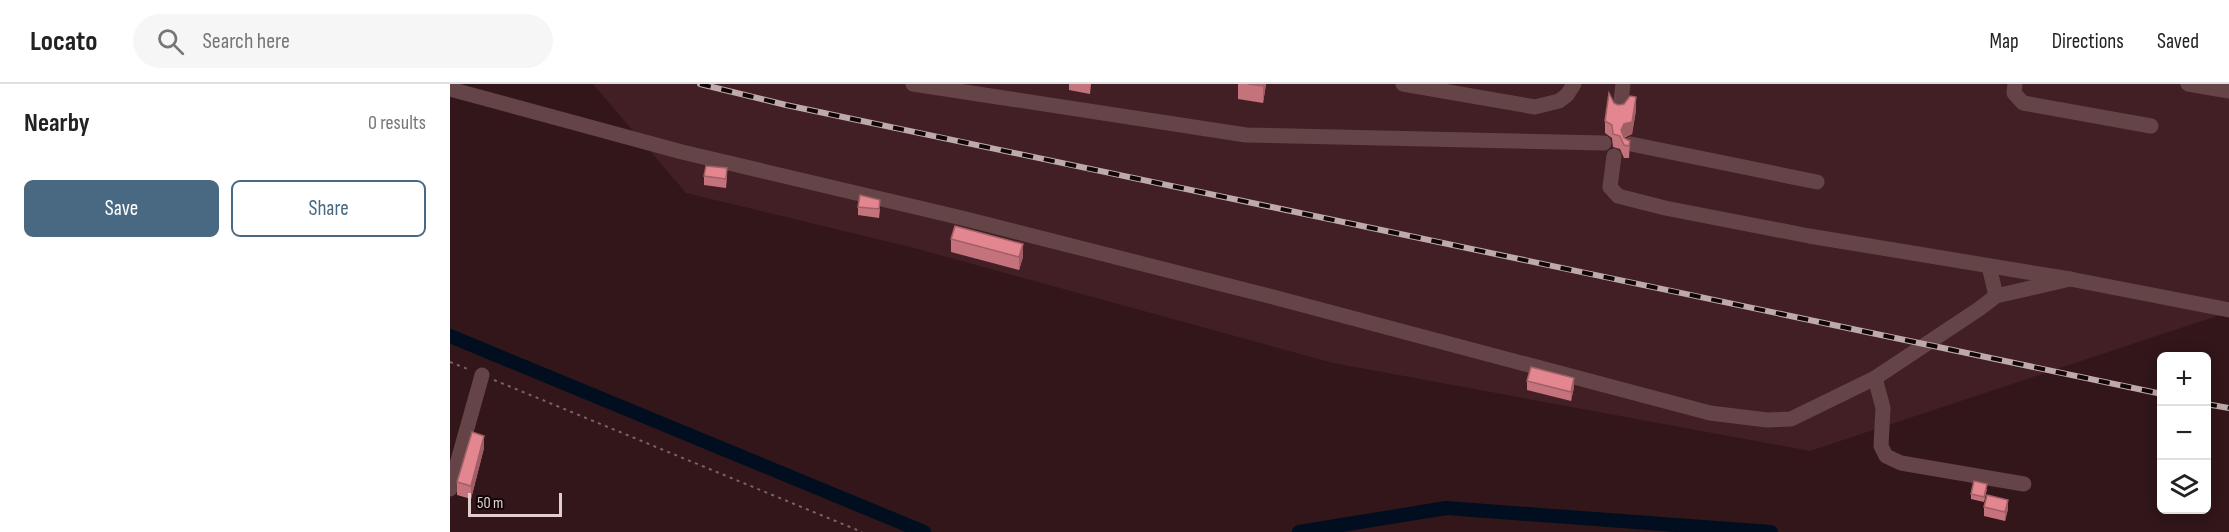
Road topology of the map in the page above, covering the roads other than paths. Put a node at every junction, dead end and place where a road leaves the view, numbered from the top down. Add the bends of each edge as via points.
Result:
1 (914, 84) edge
2 (1403, 84) edge
3 (1574, 84) edge
4 (1623, 84) edge
5 (2015, 84) edge
6 (2188, 84) edge
7 (450, 89) edge
8 (2229, 91) edge
9 (1620, 108) edge
10 (2151, 126) dead end
11 (1604, 142) dead end
12 (1631, 144) edge
13 (1614, 156) dead end
14 (1817, 182) dead end
15 (1989, 266) junction
16 (2070, 279) junction
17 (1996, 296) junction
18 (2229, 310) edge
19 (482, 375) road end
20 (1875, 378) junction
21 (2024, 484) dead end
22 (450, 489) edge

1 - 11 street via 1246,135
2 - 3 street via 1535,107 1559,102
4 - 9 street
5 - 10 street via 2014,93 2023,103
6 - 8 street
7 - 20 street via 682,152 1273,297 1710,413 1791,419
12 - 14 street
13 - 15 street via 1611,187 1618,196 1809,236
15 - 16 street
15 - 17 street
16 - 17 street
16 - 18 street
17 - 20 street
19 - 22 street
20 - 21 street via 1883,408 1881,446 1886,456 1901,463

